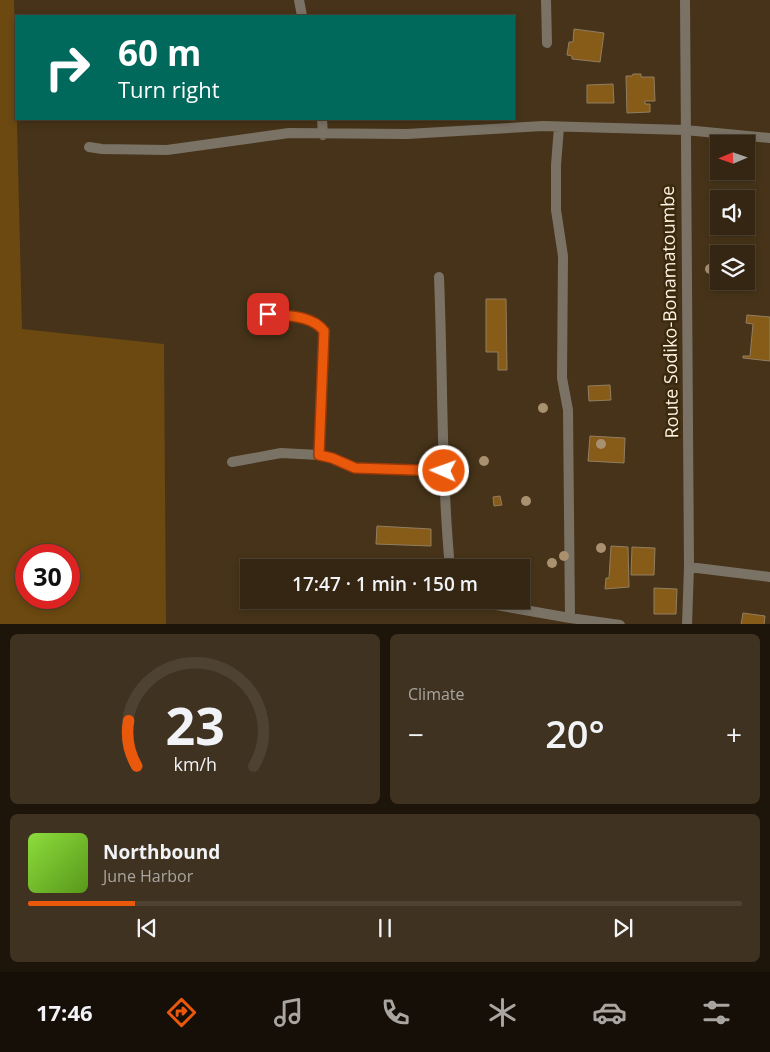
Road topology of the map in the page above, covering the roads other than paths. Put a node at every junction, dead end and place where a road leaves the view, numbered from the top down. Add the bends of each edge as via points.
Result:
1 (299, 0) edge
2 (546, 0) edge
3 (685, 0) edge
4 (302, 15) edge
5 (547, 43) dead end
6 (322, 120) edge
7 (559, 127) junction
8 (685, 130) junction
9 (323, 135) junction
10 (770, 138) edge
11 (89, 147) dead end
12 (439, 277) dead end
13 (268, 314) dead end
14 (319, 455) junction
15 (232, 462) dead end
16 (444, 471) junction
17 (449, 559) edge
18 (689, 567) junction
19 (770, 576) edge
20 (518, 609) edge
21 (570, 618) junction
22 (620, 624) edge
23 (687, 624) edge

1 - 4 street
2 - 5 street
3 - 8 street, Route Sodiko-Bonamatoumbe
6 - 9 street
7 - 8 street
7 - 9 street
7 - 21 street via 556,210 563,256 562,378 568,410
8 - 10 street
8 - 18 street, Route Sodiko-Bonamatoumbe
9 - 11 street via 289,133 167,150
12 - 16 street
13 - 14 street via 303,318 318,323 324,331
14 - 15 street via 281,453
14 - 16 street via 355,468
16 - 17 street
18 - 19 street
18 - 23 street, Route Sodiko-Bonamatoumbe
20 - 21 street
21 - 22 street

